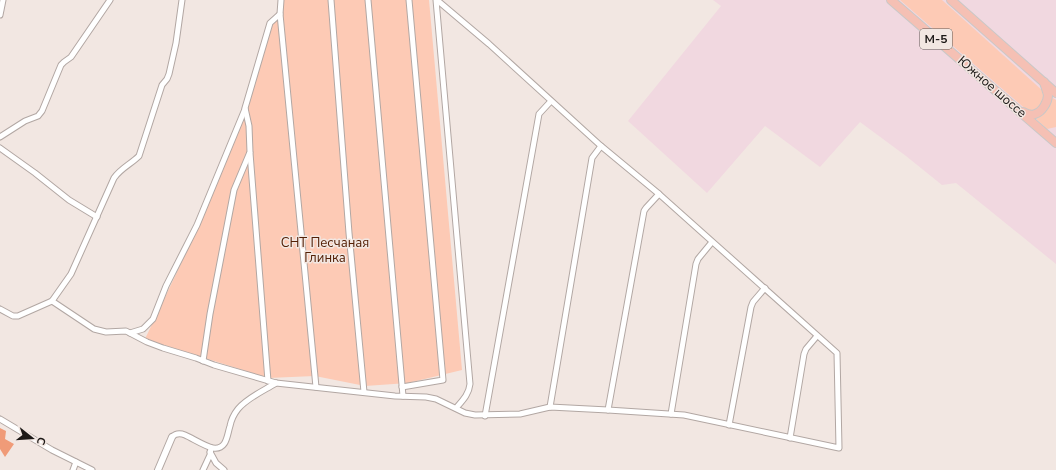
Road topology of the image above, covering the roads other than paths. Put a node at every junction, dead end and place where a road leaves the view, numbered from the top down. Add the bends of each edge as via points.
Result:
1 (4, 0) edge
2 (110, 0) edge
3 (182, 0) edge
4 (281, 0) edge
5 (331, 0) edge
6 (368, 0) edge
7 (409, 0) edge
8 (436, 0) edge
9 (890, 0) edge
10 (951, 0) edge
11 (280, 14) junction
12 (0, 15) edge
13 (1044, 82) junction
14 (1056, 93) edge
15 (551, 101) junction
16 (245, 108) junction
17 (1020, 111) junction
18 (0, 137) edge
19 (1056, 143) edge
20 (601, 146) junction
21 (0, 148) edge
22 (250, 152) junction
23 (659, 194) junction
24 (97, 217) junction
25 (712, 242) junction
26 (765, 288) junction
27 (52, 301) junction
28 (0, 309) edge
29 (130, 333) junction
30 (817, 336) junction
31 (203, 361) junction
32 (268, 380) junction
33 (276, 383) junction
34 (316, 387) junction
35 (402, 387) junction
36 (364, 392) junction
37 (403, 396) junction
38 (550, 407) junction
39 (456, 408) junction
40 (608, 410) junction
41 (671, 414) junction
42 (485, 416) junction
43 (0, 419) edge
44 (729, 425) junction
45 (172, 437) joint
46 (790, 438) junction
47 (211, 450) junction
48 (76, 462) junction
49 (73, 470) edge
50 (92, 470) edge
51 (158, 470) edge
52 (203, 470) edge
53 (224, 470) edge

1 - 12 street
2 - 18 street via 71,56 60,65 38,116
3 - 24 street via 169,74 162,85 139,156 114,178
4 - 11 street
5 - 36 street
6 - 35 street
7 - 35 street via 443,380
8 - 15 street
8 - 39 street via 470,384 470,390
9 - 17 main road, Южное шоссе / М-5
10 - 13 main road
11 - 16 street via 270,23
11 - 34 street
13 - 14 main road
13 - 17 main road via 1048,95 1044,107 1030,115
15 - 20 street
15 - 42 street via 539,114
16 - 22 street
16 - 29 street via 197,225 166,286 153,319 143,329
17 - 19 main road, Южное шоссе / М-5
20 - 23 street
20 - 38 street via 592,158
21 - 24 street via 69,200
22 - 31 street via 234,190
22 - 32 street
23 - 25 street
23 - 40 street via 644,211
24 - 27 street via 72,274
25 - 26 street
25 - 41 street via 696,264
26 - 30 street
26 - 44 street via 751,307
27 - 28 street via 18,316
27 - 29 street via 94,329
29 - 31 street via 147,342
30 - 46 street via 804,354
30 - 46 street via 837,353 838,448
31 - 32 street
32 - 33 street
33 - 34 street
33 - 47 street via 245,402 237,410 226,442
34 - 36 street
35 - 37 street
36 - 37 street
37 - 39 street via 436,399
38 - 40 street
38 - 42 street via 520,414
39 - 42 street via 465,413
40 - 41 street
41 - 44 street
43 - 48 street
44 - 46 street
45 - 47 street via 175,434 185,435
45 - 51 street
47 - 52 street
47 - 53 street via 216,463
48 - 49 street
48 - 50 street

